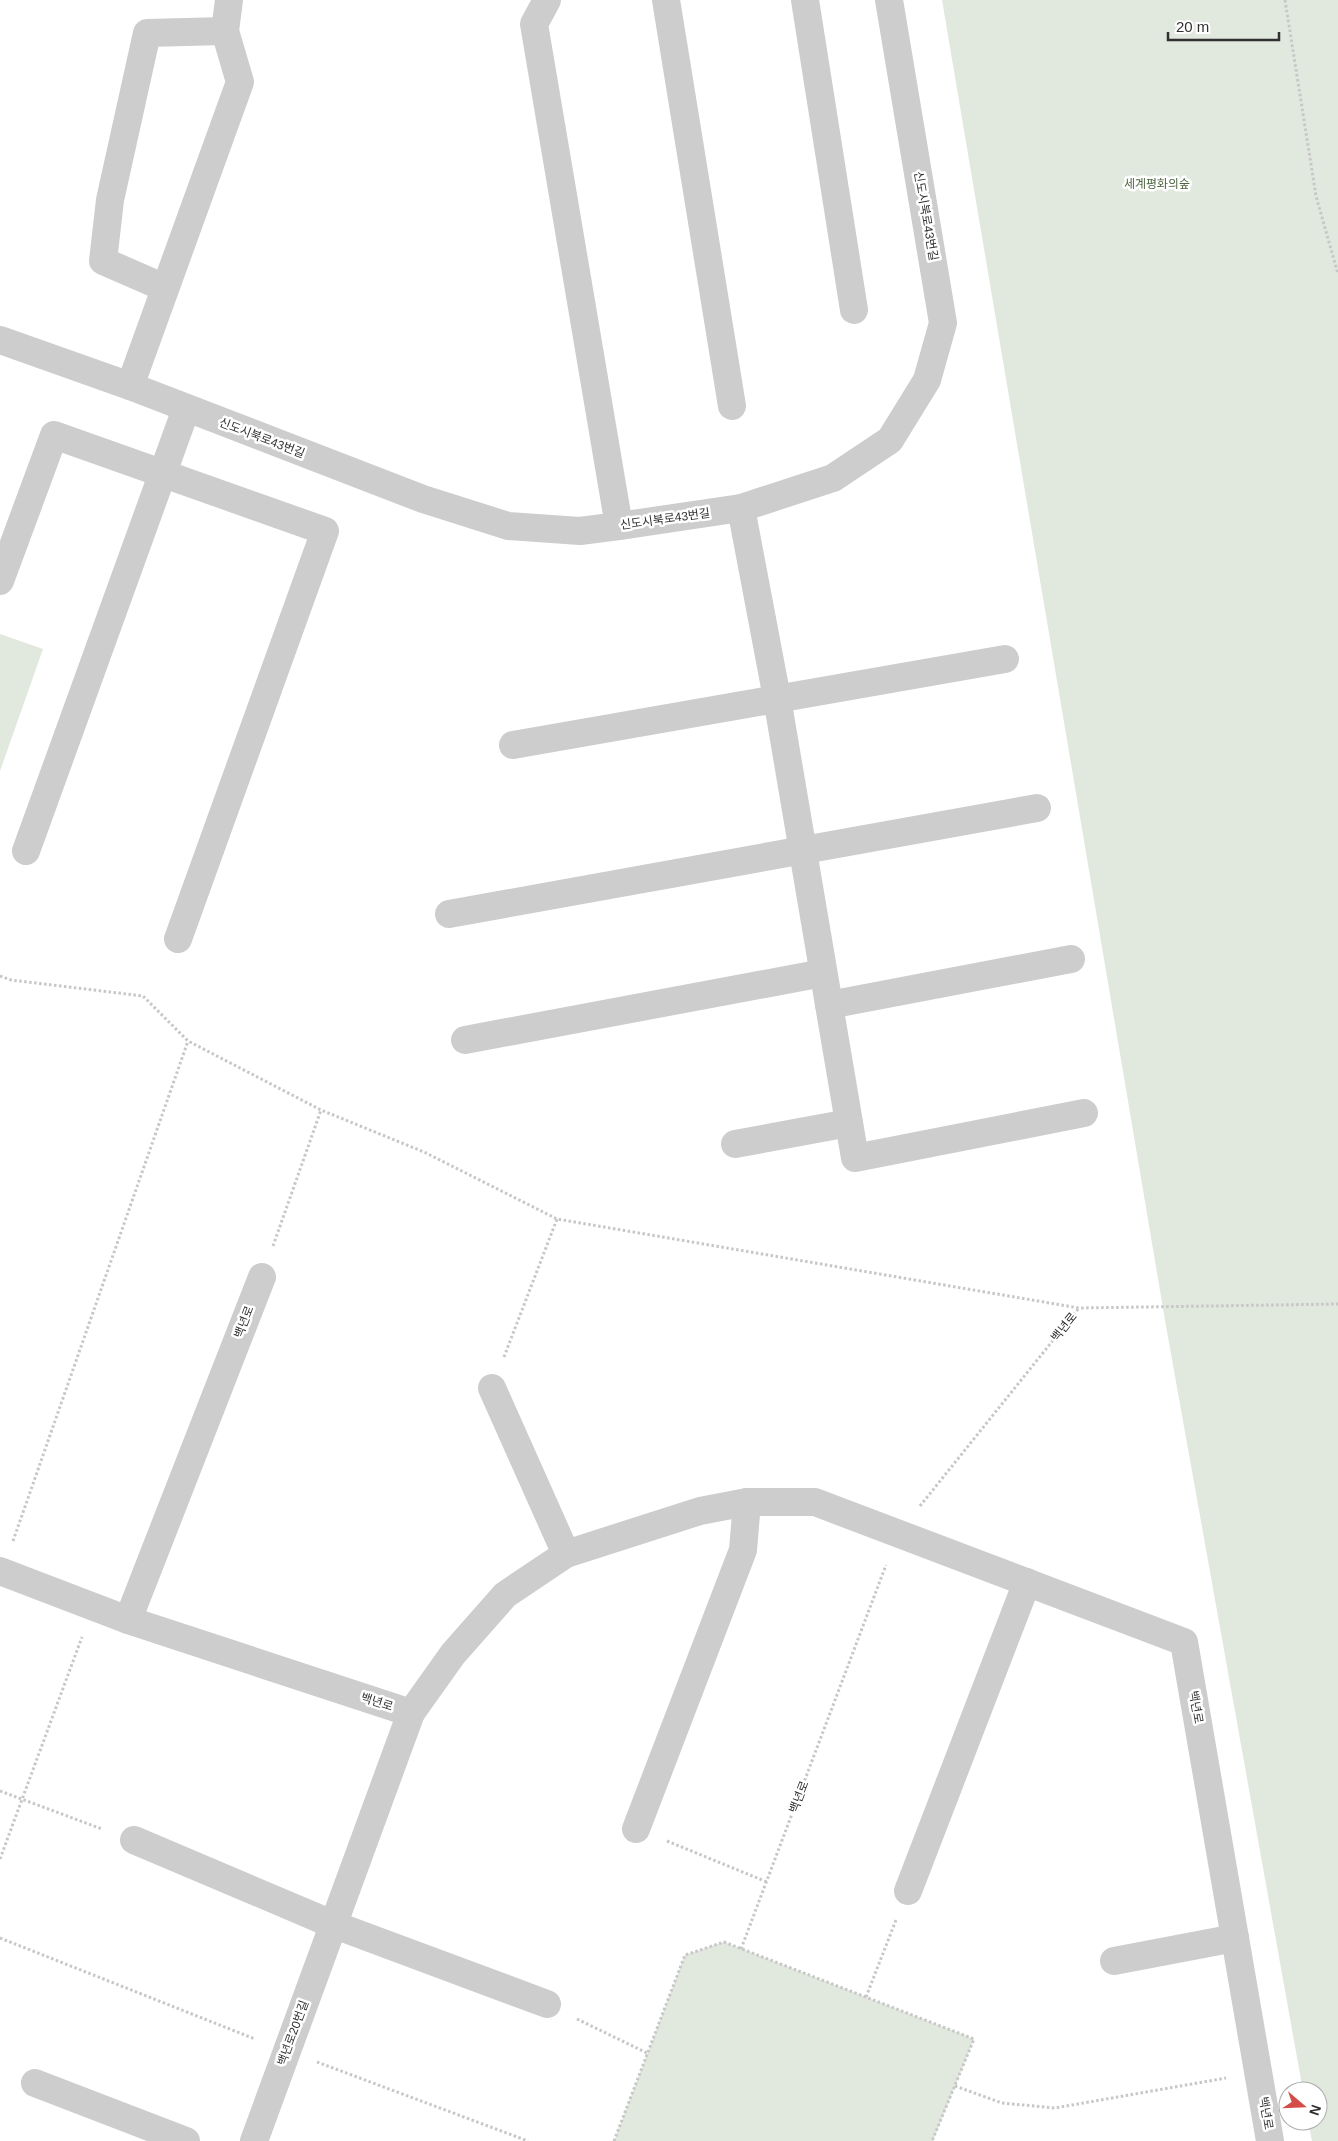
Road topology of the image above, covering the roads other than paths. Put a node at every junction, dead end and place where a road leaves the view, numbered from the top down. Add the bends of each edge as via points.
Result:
1 (229, 0) edge
2 (547, 0) edge
3 (666, 0) edge
4 (805, 0) edge
5 (889, 0) edge
6 (225, 31) junction
7 (165, 288) junction
8 (854, 310) dead end
9 (0, 340) edge
10 (130, 386) junction
11 (732, 406) dead end
12 (186, 408) junction
13 (163, 474) junction
14 (741, 508) junction
15 (619, 526) junction
16 (0, 582) edge
17 (1005, 659) dead end
18 (777, 698) junction
19 (514, 745) dead end
20 (1037, 808) dead end
21 (26, 852) dead end
22 (802, 852) junction
23 (449, 914) dead end
24 (178, 939) dead end
25 (1070, 959) dead end
26 (823, 973) junction
27 (829, 1005) junction
28 (465, 1040) dead end
29 (1084, 1113) dead end
30 (849, 1123) junction
31 (736, 1144) dead end
32 (262, 1277) road end
33 (492, 1388) road end
34 (748, 1502) junction
35 (566, 1554) junction
36 (1, 1571) edge
37 (1027, 1582) junction
38 (128, 1620) junction
39 (411, 1714) junction
40 (636, 1829) road end
41 (134, 1840) road end
42 (908, 1891) road end
43 (332, 1924) junction
44 (1236, 1938) junction
45 (1114, 1961) dead end
46 (547, 2004) road end
47 (35, 2083) dead end
48 (186, 2141) edge
49 (254, 2141) edge
50 (1270, 2141) edge

1 - 6 street
2 - 15 street via 534,24
3 - 11 street
4 - 8 street
5 - 14 street, 신도시북로43번길 via 943,323 927,380 890,440 833,478
6 - 7 street via 240,82
6 - 7 street via 147,33 110,200 103,261
7 - 10 street
9 - 10 street, 신도시북로43번길
10 - 12 street, 신도시북로43번길
12 - 13 street
12 - 15 street, 신도시북로43번길 via 423,500 508,526 580,531
13 - 16 street via 54,435
13 - 21 street
13 - 24 street via 325,531
14 - 15 street, 신도시북로43번길
14 - 18 street
17 - 18 street
18 - 19 street
18 - 22 street
20 - 22 street
22 - 23 street
22 - 26 street
25 - 27 street
26 - 27 street
26 - 28 street
27 - 30 street
29 - 30 street via 855,1158
30 - 31 street
32 - 38 street, 백년로
33 - 35 street
34 - 35 street, 백년로 via 700,1511
34 - 37 street, 백년로 via 815,1502
34 - 40 street via 743,1550
35 - 39 street, 백년로 via 505,1595 453,1654
36 - 38 street, 백년로
37 - 42 street
37 - 44 street, 백년로 via 1184,1642
38 - 39 street, 백년로
39 - 43 street, 백년로20번길
41 - 43 street
43 - 46 street
43 - 49 street, 백년로20번길
44 - 45 street
44 - 50 street, 백년로
47 - 48 street

